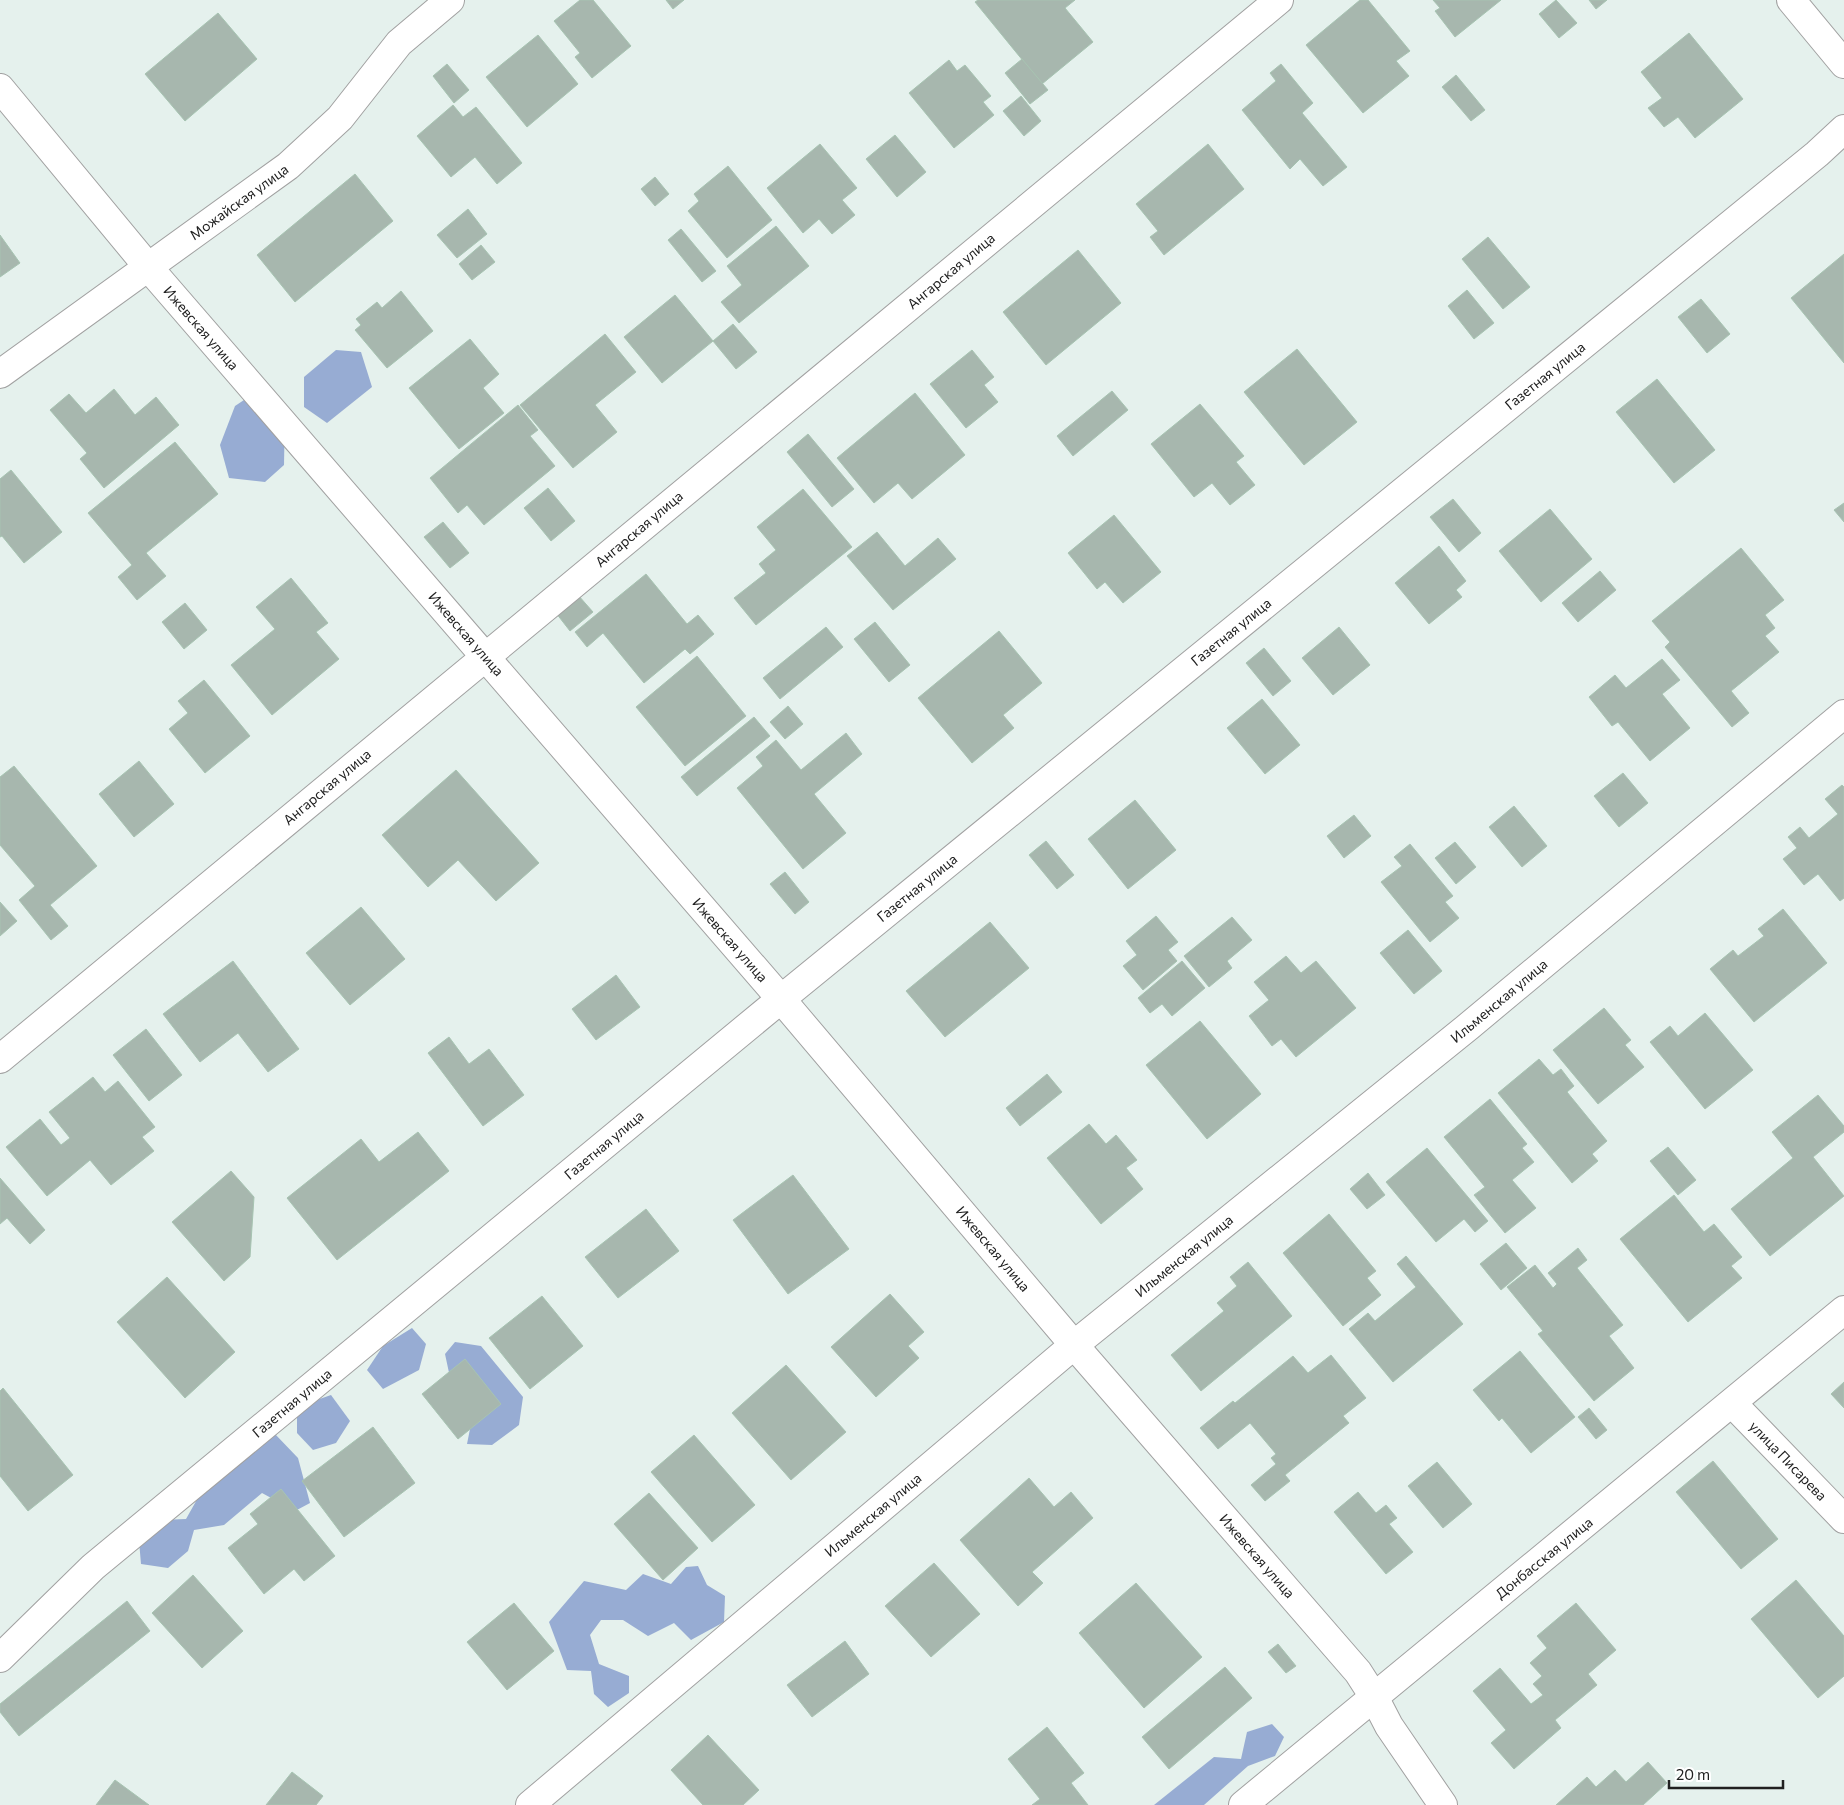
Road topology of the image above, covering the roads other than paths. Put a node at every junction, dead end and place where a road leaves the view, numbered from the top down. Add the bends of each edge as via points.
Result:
1 (450, 0) edge
2 (1278, 0) edge
3 (1790, 0) edge
4 (1844, 64) edge
5 (0, 88) edge
6 (1844, 129) edge
7 (149, 268) junction
8 (0, 374) edge
9 (484, 656) junction
10 (1844, 714) edge
11 (781, 999) junction
12 (0, 1058) edge
13 (1844, 1310) edge
14 (1074, 1345) junction
15 (1732, 1403) junction
16 (1844, 1519) edge
17 (0, 1658) edge
18 (1374, 1697) junction
19 (530, 1805) edge
20 (1243, 1805) edge
21 (1443, 1805) edge

1 - 7 street, Можайская улица via 399,43 340,118 288,166
2 - 9 street, Ангарская улица
3 - 4 street
5 - 7 street, Ижевская улица
6 - 11 street, Газетная улица via 1809,161
7 - 8 street, Можайская улица
7 - 9 street, Ижевская улица
9 - 11 street, Ижевская улица
9 - 12 street, Ангарская улица
10 - 14 street, Ильменская улица via 1469,1026
11 - 14 street, Ижевская улица
11 - 17 street, Газетная улица via 93,1566
13 - 15 street, Донбасская улица
14 - 18 street, Ижевская улица via 1358,1672
14 - 19 street, Ильменская улица
15 - 16 street, улица Писарева
15 - 18 street, Донбасская улица
18 - 20 street, Донбасская улица
18 - 21 street, Ижевская улица via 1389,1726

